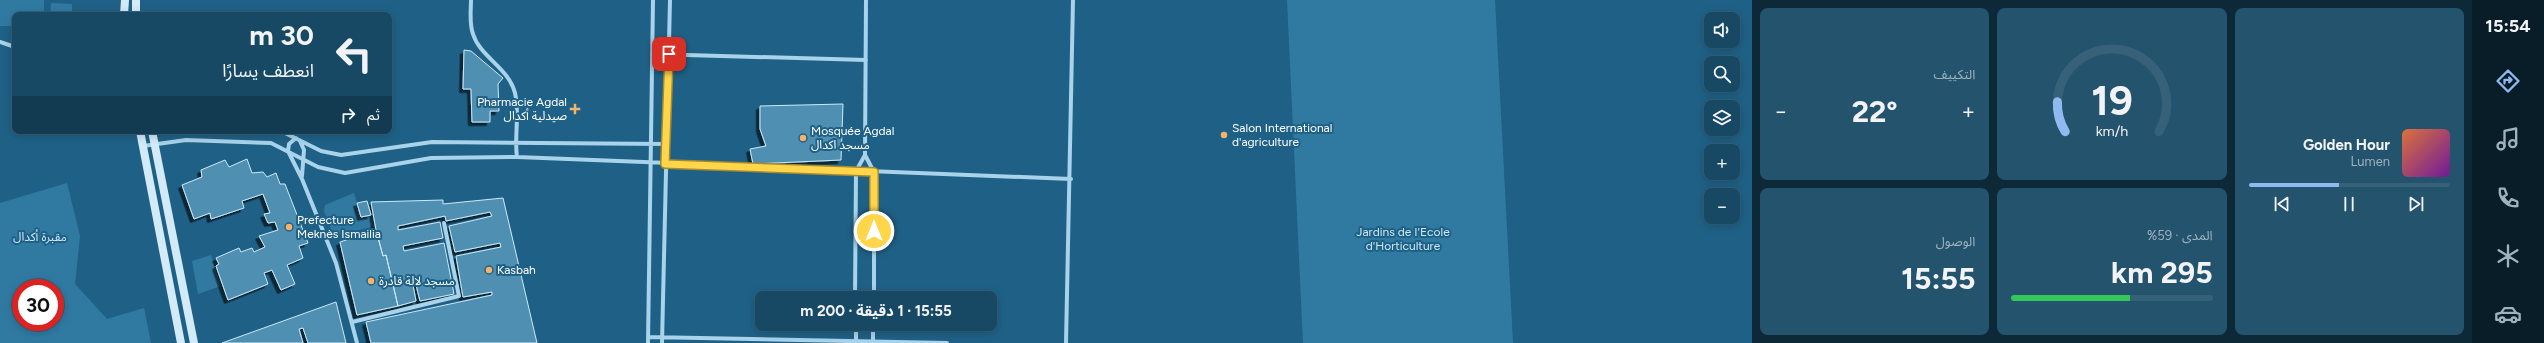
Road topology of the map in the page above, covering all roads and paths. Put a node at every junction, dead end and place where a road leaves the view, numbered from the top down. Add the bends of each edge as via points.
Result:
1 (125, 0) edge
2 (136, 0) edge
3 (471, 0) edge
4 (653, 0) edge
5 (670, 0) edge
6 (866, 0) edge
7 (1073, 0) edge
8 (124, 12) edge
9 (136, 12) edge
10 (0, 42) edge
11 (12, 46) edge
12 (652, 54) junction
13 (669, 54) junction
14 (866, 60) junction
15 (141, 134) edge
16 (153, 134) edge
17 (287, 134) edge
18 (298, 139) junction
19 (515, 143) junction
20 (649, 143) junction
21 (155, 144) junction
22 (666, 144) junction
23 (143, 146) junction
24 (288, 151) junction
25 (865, 155) junction
26 (518, 157) junction
27 (303, 159) junction
28 (649, 163) junction
29 (665, 164) junction
30 (856, 171) junction
31 (874, 172) junction
32 (302, 179) junction
33 (1071, 179) junction
34 (444, 223) dead end
35 (855, 291) edge
36 (874, 291) edge
37 (352, 322) junction
38 (856, 331) edge
39 (873, 331) edge
40 (648, 337) junction
41 (662, 337) junction
42 (856, 342) edge
43 (873, 342) edge
44 (181, 343) edge
45 (194, 343) edge
46 (357, 343) edge
47 (648, 343) edge
48 (662, 343) edge
49 (947, 343) edge
50 (1066, 343) edge

1 - 8 main road
2 - 9 main road
3 - 19 street via 473,35 502,70 515,92
4 - 12 street
5 - 13 street
6 - 14 street
7 - 33 street
10 - 11 street
12 - 13 street
12 - 20 street
13 - 14 street
13 - 22 street
14 - 25 street
15 - 23 main road
16 - 21 main road
17 - 18 street
18 - 19 street via 321,151 348,155 432,142
18 - 24 street via 289,144
18 - 27 street via 304,150
19 - 20 street
19 - 26 street
20 - 22 street
20 - 28 street
21 - 23 street
21 - 24 street via 186,140 256,142 271,143
21 - 45 main road
22 - 29 street
23 - 44 main road
24 - 27 street
24 - 32 street
25 - 30 street
25 - 31 street
26 - 27 street via 431,158 345,173 330,171
26 - 28 street
27 - 32 street
28 - 29 street
28 - 40 street
29 - 30 street
29 - 41 street
30 - 31 street
30 - 35 street
31 - 33 street
31 - 36 street
32 - 37 street via 336,263
33 - 50 street
34 - 37 street via 459,296
37 - 46 street
38 - 42 street
39 - 43 street
40 - 41 street
40 - 47 street
41 - 42 street
41 - 48 street
42 - 43 street
43 - 49 street

